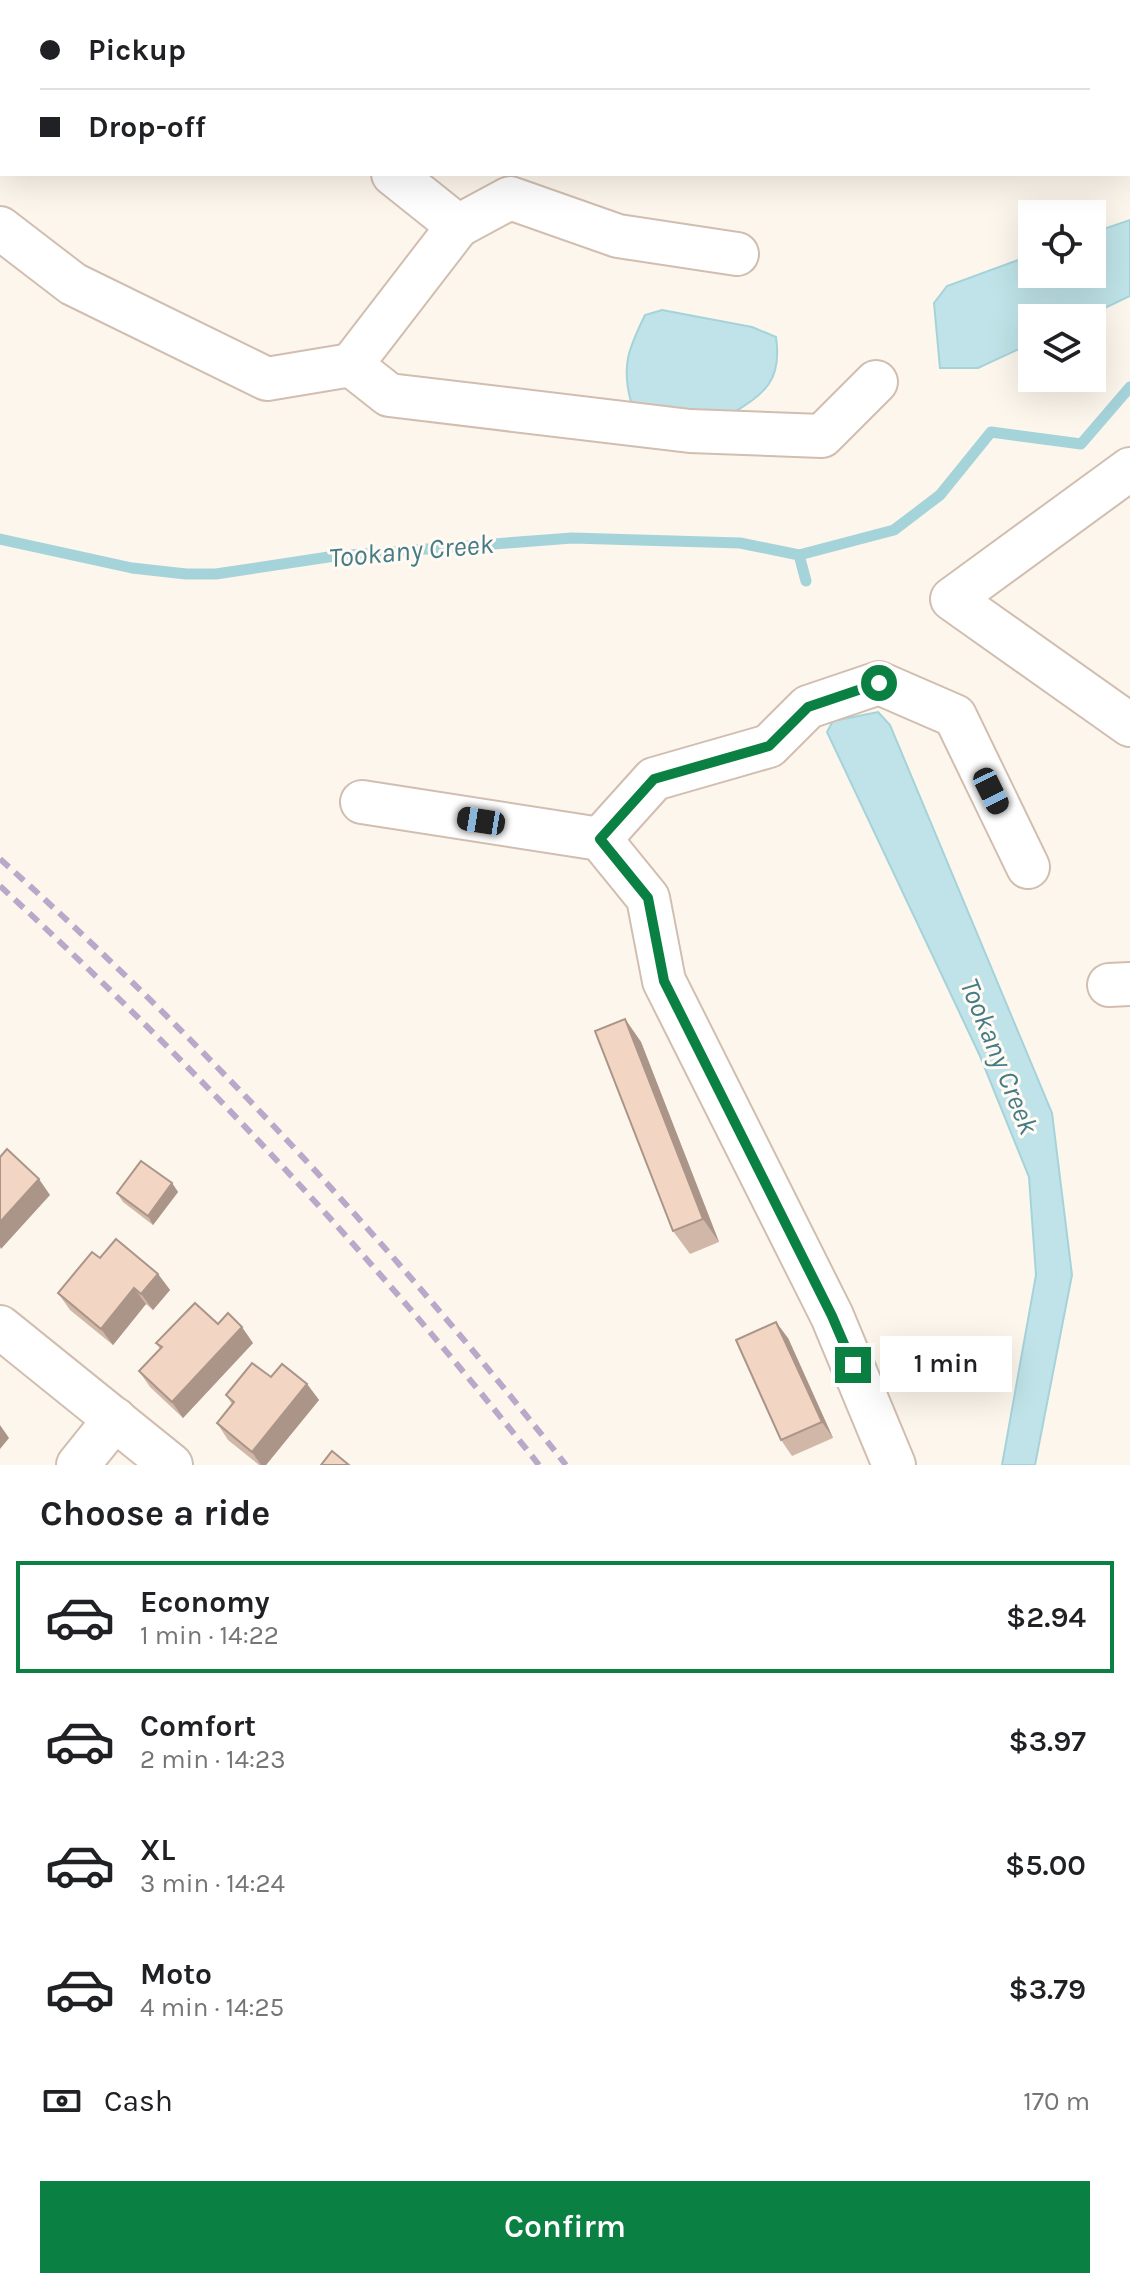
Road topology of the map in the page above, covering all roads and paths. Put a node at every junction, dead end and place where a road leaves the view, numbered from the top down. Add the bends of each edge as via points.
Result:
1 (396, 176) edge
2 (458, 226) junction
3 (0, 228) edge
4 (737, 254) dead end
5 (351, 365) junction
6 (876, 382) dead end
7 (1130, 469) edge
8 (1130, 725) edge
9 (362, 802) dead end
10 (600, 839) junction
11 (1028, 867) dead end
12 (0, 1327) edge
13 (115, 1419) junction
14 (78, 1465) edge
15 (171, 1465) edge
16 (894, 1465) edge

1 - 2 street
2 - 4 street via 510,198 618,236
2 - 5 street
3 - 5 street via 73,284 267,379
5 - 6 street via 389,395 690,431 822,436
7 - 8 street via 952,599
9 - 10 street
10 - 11 street via 654,779 769,746 808,707 879,683 955,716
10 - 16 street via 648,898 664,981 832,1316
12 - 13 street
13 - 14 street
13 - 15 street

